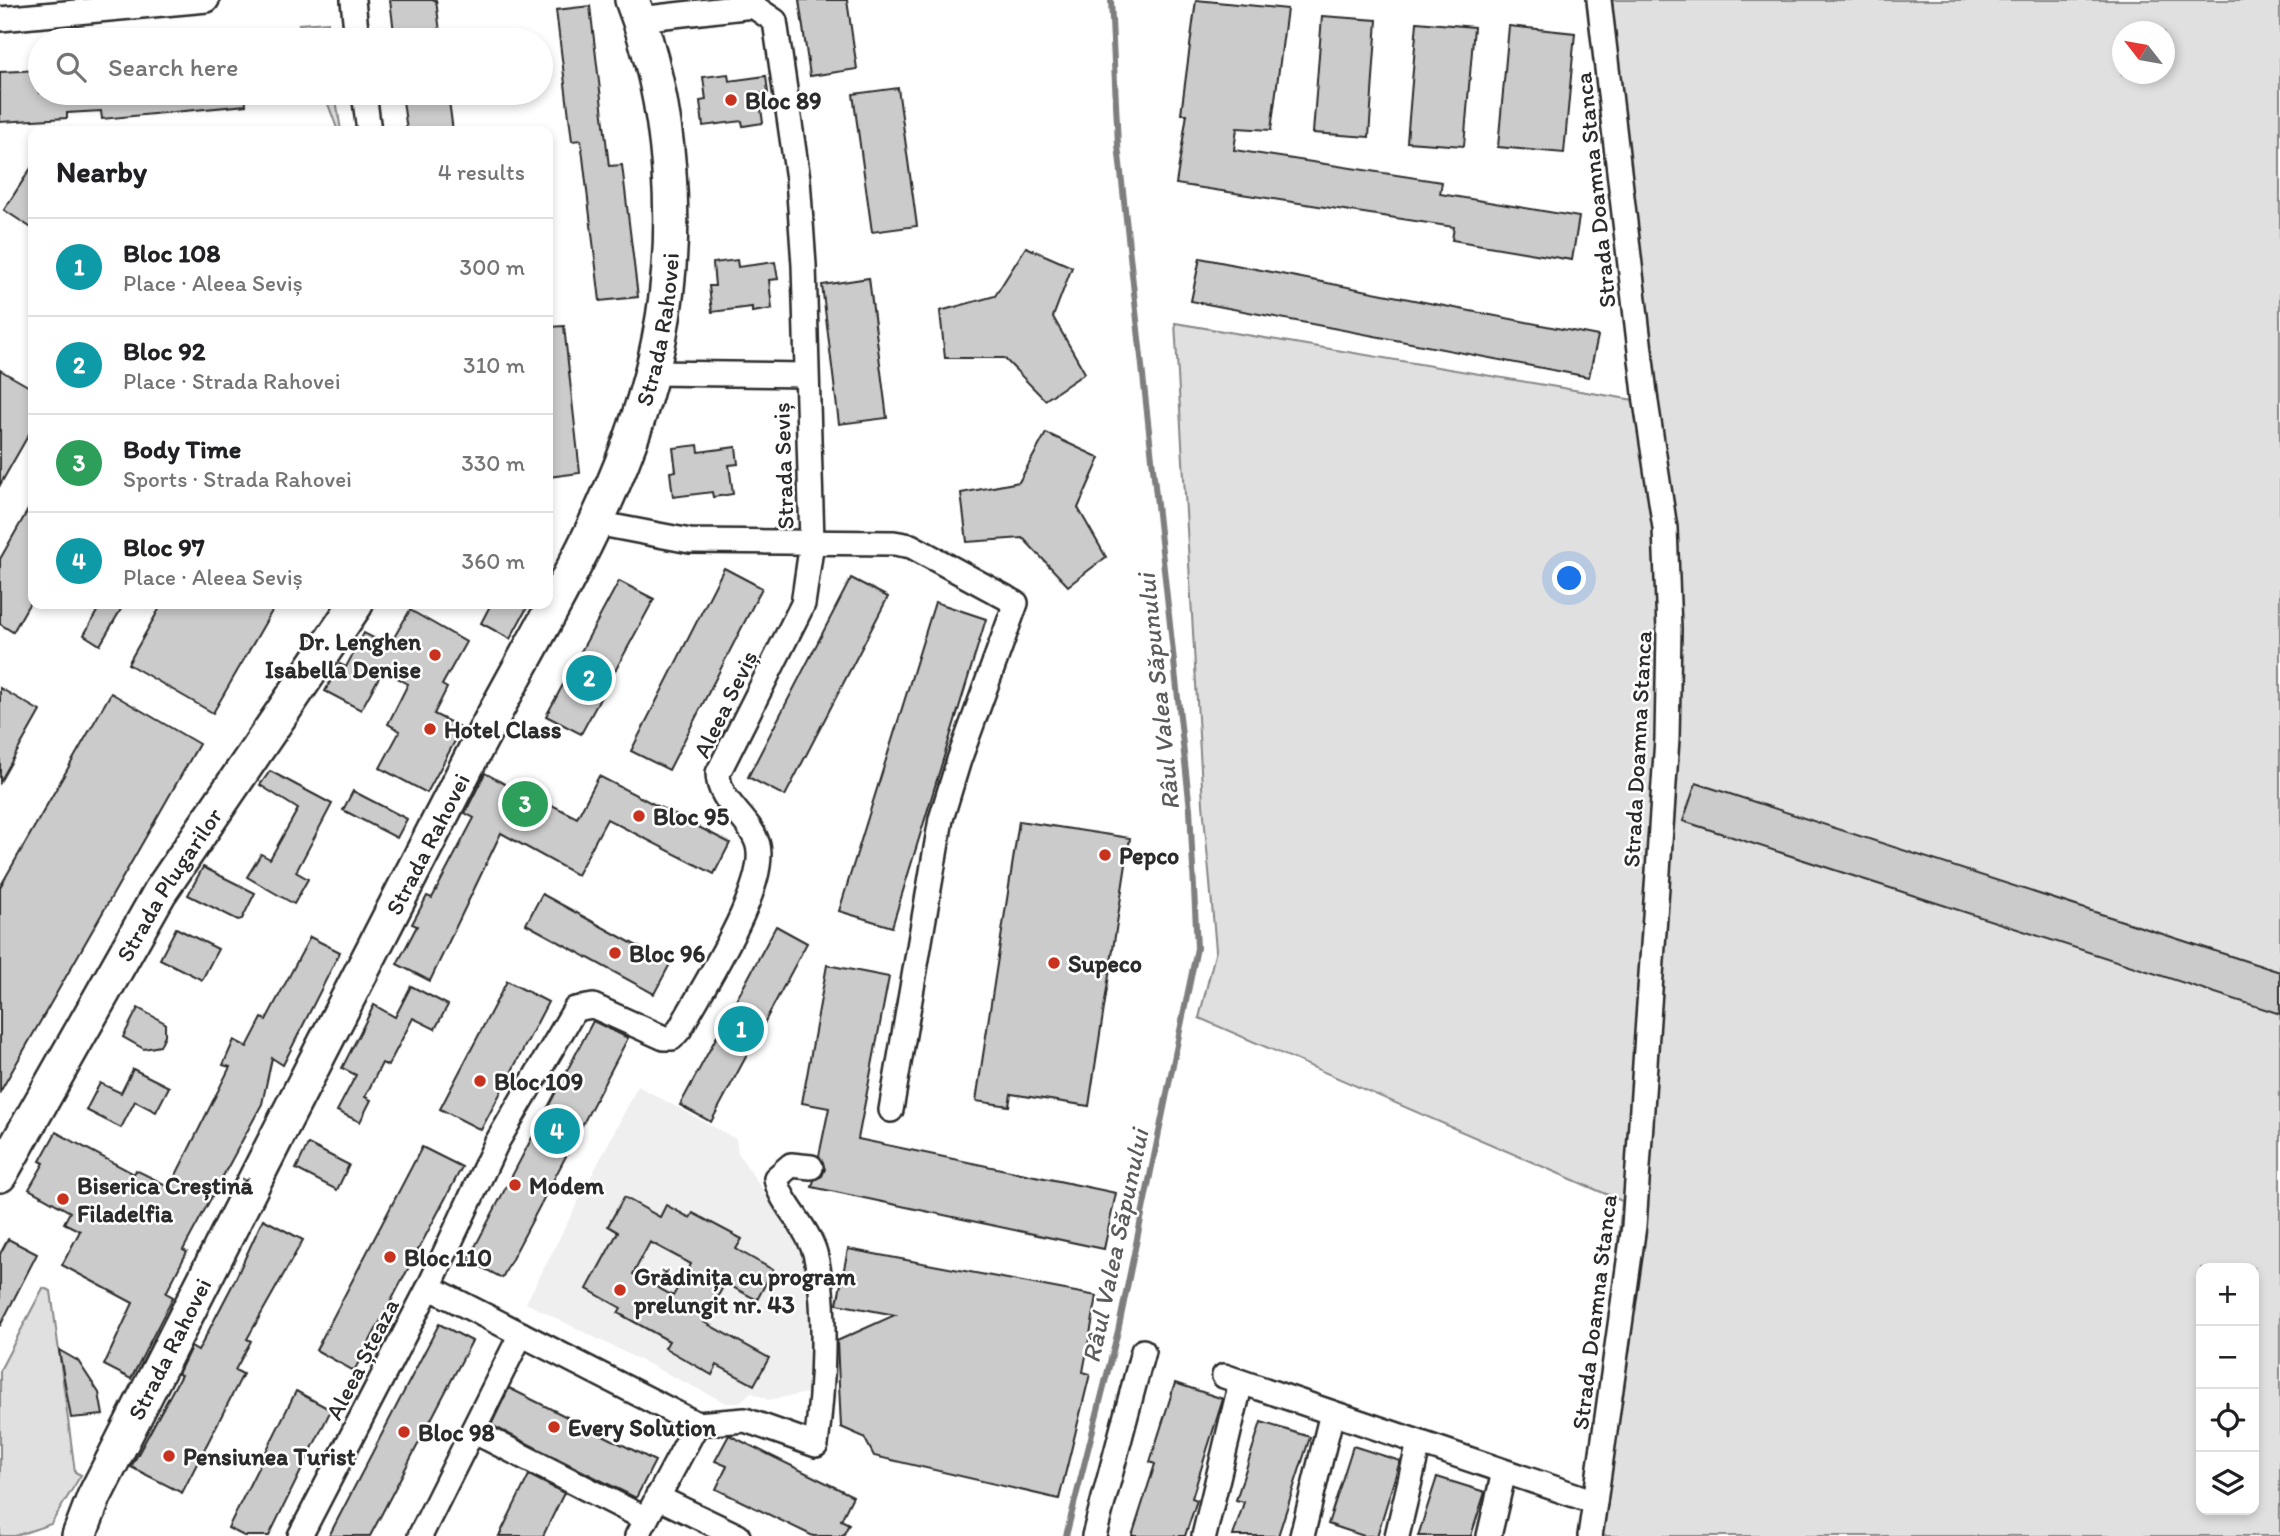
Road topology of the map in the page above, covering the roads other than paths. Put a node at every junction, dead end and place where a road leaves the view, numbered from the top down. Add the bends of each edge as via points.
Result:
1 (207, 0) edge
2 (353, 0) edge
3 (1599, 0) edge
4 (137, 4) edge
5 (636, 9) edge
6 (0, 19) edge
7 (356, 28) edge
8 (366, 105) edge
9 (368, 126) edge
10 (651, 373) junction
11 (806, 374) junction
12 (596, 523) junction
13 (812, 542) junction
14 (559, 564) edge
15 (353, 609) edge
16 (539, 609) edge
17 (891, 1110) dead end
18 (811, 1167) dead end
19 (0, 1175) edge
20 (429, 1287) junction
21 (521, 1334) junction
22 (1143, 1351) dead end
23 (1332, 1413) junction
24 (696, 1424) junction
25 (473, 1430) junction
26 (1419, 1443) junction
27 (1504, 1472) junction
28 (657, 1497) junction
29 (1595, 1502) junction
30 (642, 1528) edge
31 (735, 1535) edge
32 (79, 1536) edge
33 (300, 1536) edge
34 (420, 1536) edge
35 (1094, 1536) edge
36 (1204, 1536) edge
37 (1303, 1536) edge
38 (1396, 1536) edge
39 (1489, 1536) edge
40 (1590, 1536) edge

1 - 4 street
2 - 7 street
3 - 29 street, Strada Doamna Stanca via 1665,528 1669,629 1667,739 1634,1226
4 - 6 street
5 - 10 street, Strada Rahovei via 655,84 669,196 666,296
5 - 11 street via 753,6 775,21 798,179
8 - 9 street
10 - 11 street, Strada Seviș
10 - 12 street, Strada Rahovei via 632,442
11 - 13 street, Strada Seviș
12 - 13 street via 690,541
12 - 14 street, Strada Rahovei
13 - 17 street via 911,546 1016,603 941,819
13 - 20 street, Aleea Seviș via 803,604 718,773 721,792 759,848 759,869 747,904 672,1038 593,1006 575,1009 497,1142
15 - 19 street, Strada Plugarilor via 160,892
16 - 32 street, Strada Rahovei via 473,753 107,1471
18 - 24 street via 791,1165 776,1178 777,1188 806,1229 819,1275 823,1394 816,1445 745,1420
20 - 21 street, Aleea Șteaza
20 - 33 street, Aleea Șteaza
21 - 24 street, Aleea Șteaza
21 - 25 street
22 - 35 street
23 - 26 street
23 - 36 street via 1233,1379
23 - 37 street
24 - 28 street
25 - 30 street
25 - 34 street
26 - 27 street
26 - 38 street
27 - 29 street
27 - 39 street
28 - 30 street
28 - 31 street
29 - 40 street, Strada Doamna Stanca

